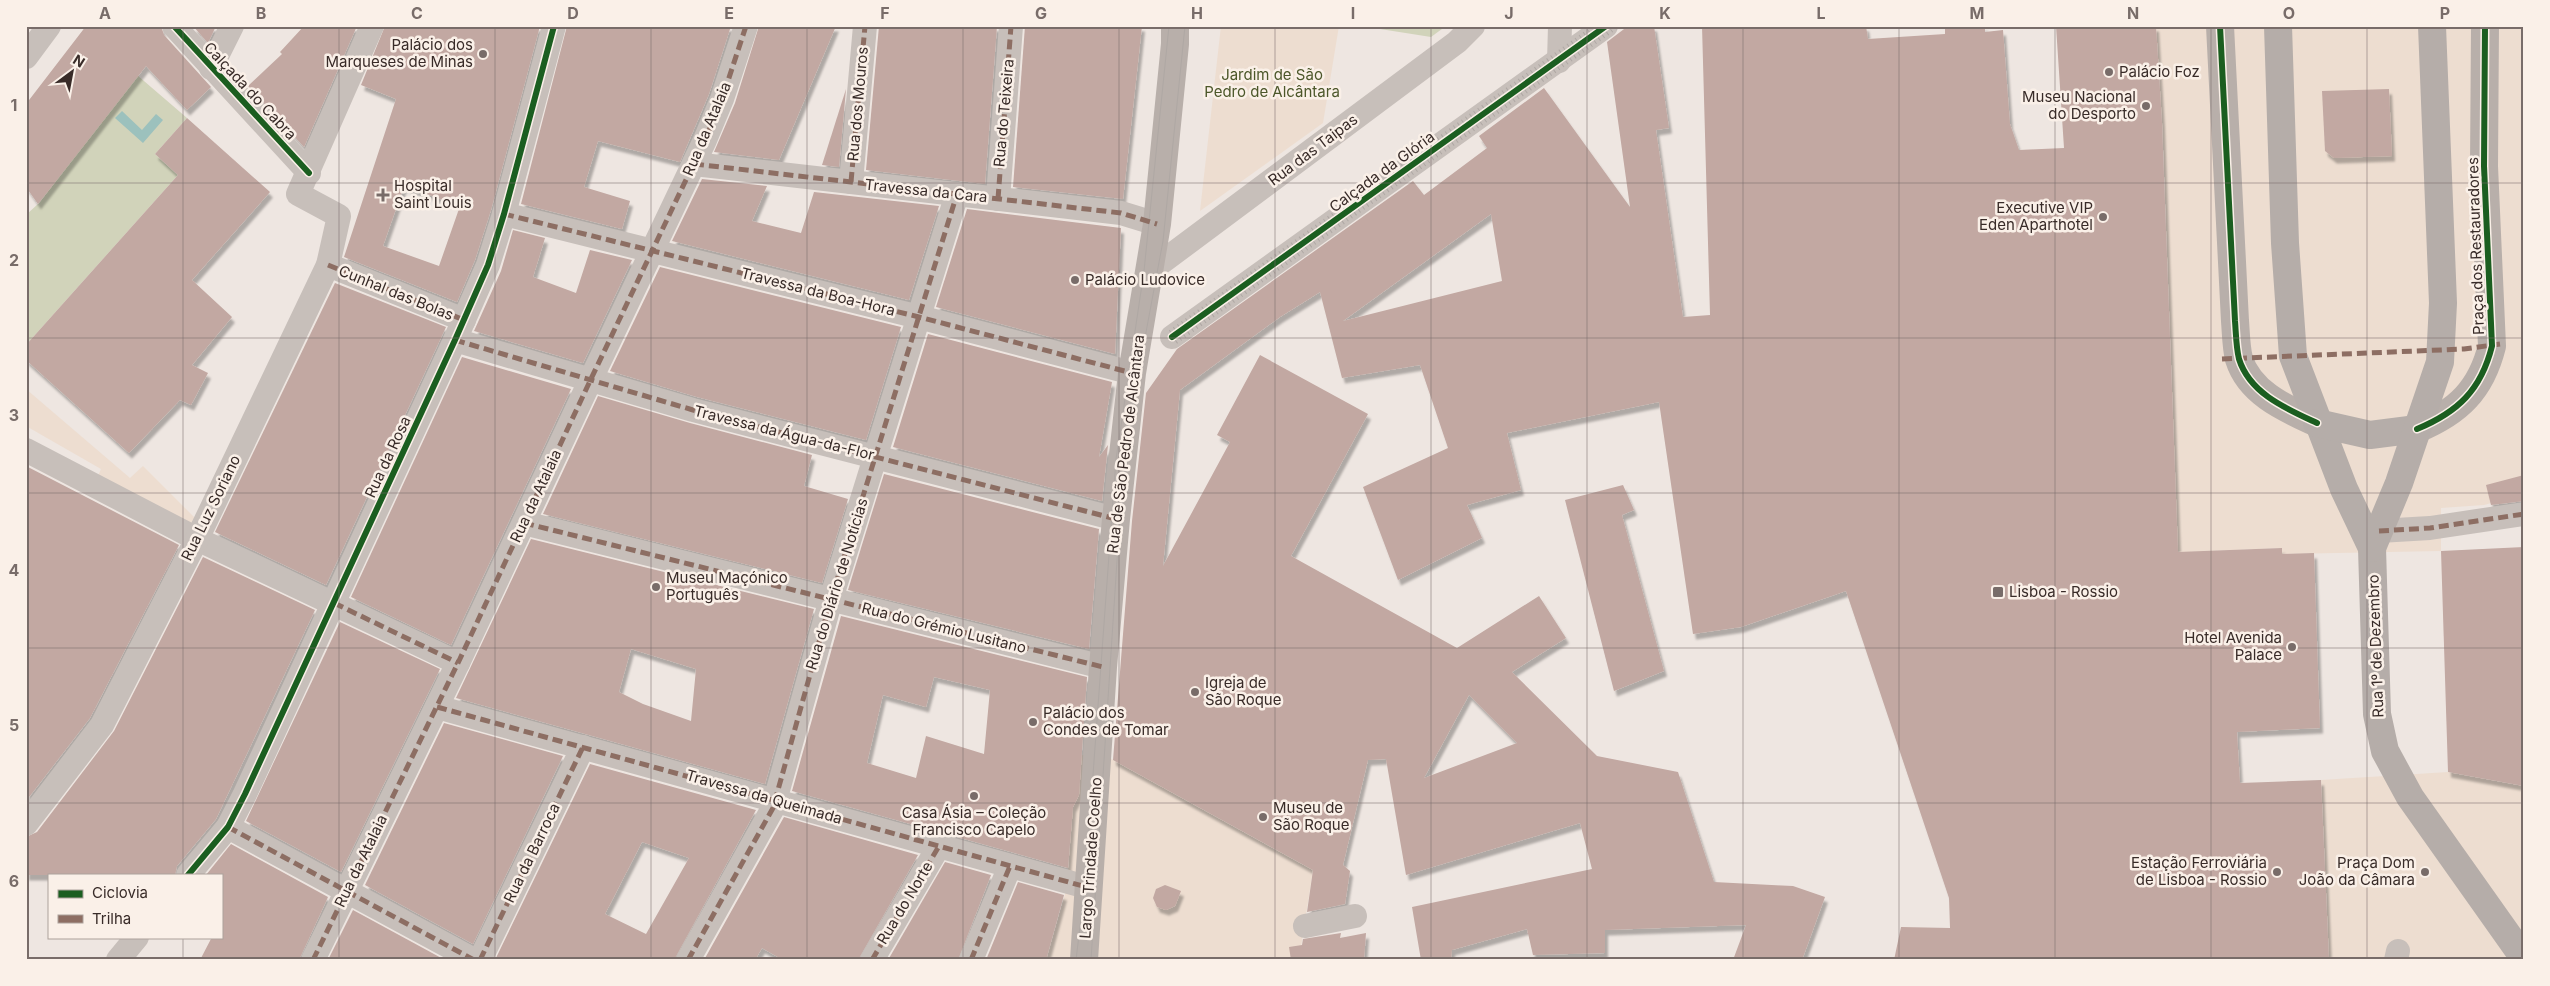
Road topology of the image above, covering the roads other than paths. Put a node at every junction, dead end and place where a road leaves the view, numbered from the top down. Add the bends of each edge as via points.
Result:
1 (49, 26) edge
2 (174, 26) edge
3 (232, 26) edge
4 (372, 26) edge
5 (554, 26) edge
6 (746, 26) edge
7 (865, 26) edge
8 (1011, 26) edge
9 (1473, 26) edge
10 (1560, 26) edge
11 (1606, 26) edge
12 (2220, 26) edge
13 (2278, 26) edge
14 (2432, 26) edge
15 (2485, 26) edge
16 (1178, 32) edge
17 (26, 57) edge
18 (1559, 61) junction
19 (211, 68) junction
20 (694, 164) junction
21 (309, 173) junction
22 (851, 182) junction
23 (957, 194) junction
24 (998, 199) junction
25 (504, 214) junction
26 (1157, 224) junction
27 (652, 250) junction
28 (328, 265) junction
29 (1150, 271) junction
30 (919, 317) junction
31 (460, 330) junction
32 (1172, 337) dead end
33 (1132, 373) junction
34 (590, 380) junction
35 (2317, 423) junction
36 (2417, 429) junction
37 (26, 450) edge
38 (876, 457) junction
39 (2524, 514) edge
40 (1116, 519) junction
41 (524, 523) junction
42 (198, 539) junction
43 (2376, 540) junction
44 (831, 600) junction
45 (334, 603) junction
46 (458, 663) junction
47 (1103, 667) junction
48 (436, 707) junction
49 (583, 747) junction
50 (1098, 756) joint
51 (776, 800) junction
52 (26, 824) edge
53 (228, 827) junction
54 (939, 846) junction
55 (1010, 866) junction
56 (189, 874) edge
57 (1090, 888) junction
58 (346, 892) junction
59 (1355, 916) dead end
60 (1305, 926) dead end
61 (136, 938) edge
62 (2524, 958) edge
63 (118, 960) edge
64 (313, 960) edge
65 (474, 960) edge
66 (480, 960) edge
67 (688, 960) edge
68 (872, 960) edge
69 (971, 960) edge
70 (1084, 960) edge

1 - 17 street
2 - 19 street, Calçada do Cabra
3 - 19 street
4 - 21 street
5 - 25 street, Rua da Rosa
6 - 20 street, Rua da Atalaia via 722,100
7 - 22 street, Rua dos Mouros
8 - 24 street, Rua do Teixeira
9 - 29 street, Rua das Taipas via 1457,42
10 - 18 street
11 - 18 street, Calçada da Glória
12 - 35 main road, Praça dos Restauradores via 2239,358 2254,386 2286,408
13 - 35 main road via 2285,244 2293,356
14 - 36 main road via 2443,350
15 - 36 main road, Praça dos Restauradores via 2484,166 2492,346 2484,373 2465,399 2442,419
16 - 26 main road, Rua de São Pedro de Alcântara
18 - 32 street, Calçada da Glória
19 - 21 street, Calçada do Cabra
20 - 22 street, Travessa da Cara
20 - 27 street, Rua da Atalaia
21 - 28 street, Rua Luz Soriano via 298,194 340,216
22 - 23 street, Travessa da Cara
23 - 24 street, Travessa da Cara
23 - 30 street, Rua do Diário de Notícias
24 - 26 street, Travessa da Cara via 1121,213
25 - 27 street, Travessa da Boa-Hora
25 - 31 street, Rua da Rosa via 488,265
26 - 29 main road, Rua de São Pedro de Alcântara
27 - 30 street, Travessa da Boa-Hora
27 - 34 street, Rua da Atalaia
28 - 31 street, Cunhal das Bolas
28 - 42 street, Rua Luz Soriano
29 - 33 main road, Rua de São Pedro de Alcântara
30 - 33 street, Travessa da Boa-Hora
30 - 38 street, Rua do Diário de Notícias
31 - 34 street, Travessa da Água-da-Flor
31 - 45 street, Rua da Rosa
33 - 40 main road, Rua de São Pedro de Alcântara
34 - 38 street, Travessa da Água-da-Flor
34 - 41 street, Rua da Atalaia
35 - 36 main road, Praça dos Restauradores via 2370,435
35 - 43 main road
36 - 43 main road
37 - 42 street
38 - 40 street, Travessa da Água-da-Flor
38 - 44 street, Rua do Diário de Notícias
39 - 43 street
40 - 47 main road, Rua de São Pedro de Alcântara
41 - 44 street, Rua do Grémio Lusitano
41 - 46 street, Rua da Atalaia
42 - 45 street
42 - 52 street, Rua Luz Soriano via 102,726
43 - 62 main road, Rua 1º de Dezembro via 2380,728 2385,751 2410,797
44 - 47 street, Rua do Grémio Lusitano
44 - 51 street, Rua do Diário de Notícias
45 - 46 street
45 - 53 street, Rua da Rosa
46 - 48 street, Rua da Atalaia
47 - 50 main road, Rua de São Pedro de Alcântara
48 - 49 street, Travessa da Queimada
48 - 58 street, Rua da Atalaia
49 - 51 street, Travessa da Queimada
49 - 66 street, Rua da Barroca
50 - 57 main road, Largo Trindade Coelho
51 - 54 street, Travessa da Queimada
51 - 67 street, Rua do Diário de Notícias
53 - 56 street, Rua da Rosa
53 - 58 street
54 - 55 street, Travessa da Queimada
54 - 68 street, Rua do Norte
55 - 57 street, Travessa da Queimada
55 - 69 street
57 - 70 main road, Largo Trindade Coelho
58 - 64 street, Rua da Atalaia
58 - 65 street
59 - 60 street
61 - 63 street

